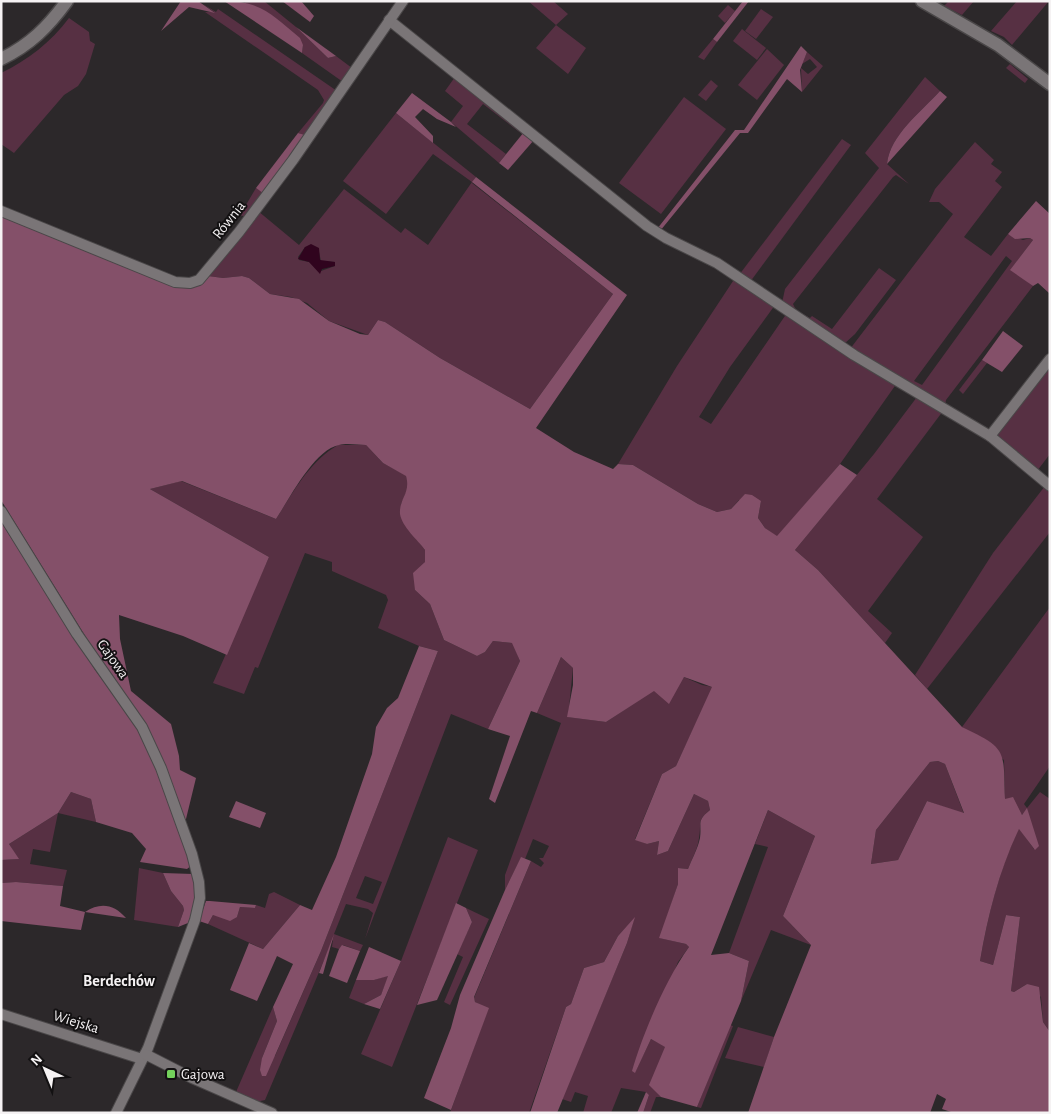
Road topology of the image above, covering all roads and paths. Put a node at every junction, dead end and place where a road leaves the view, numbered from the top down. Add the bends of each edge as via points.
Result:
1 (67, 1) edge
2 (402, 1) edge
3 (922, 1) edge
4 (389, 20) junction
5 (1, 59) edge
6 (1050, 84) edge
7 (1, 211) edge
8 (1050, 359) edge
9 (990, 436) junction
10 (1050, 486) edge
11 (1, 511) edge
12 (1, 1014) edge
13 (143, 1057) junction
14 (116, 1113) edge
15 (272, 1113) edge

1 - 5 street via 36,39
2 - 4 street, Równia
3 - 6 street via 998,45
4 - 7 street, Równia via 300,152 199,280 175,282
4 - 9 street via 647,226 717,263 854,355
8 - 9 street
9 - 10 street
11 - 13 street, Gajowa via 77,634 142,727 161,768 194,861 200,894 197,914
12 - 13 street, Wiejska
13 - 14 street, Gajowa
13 - 15 street, Wiejska

